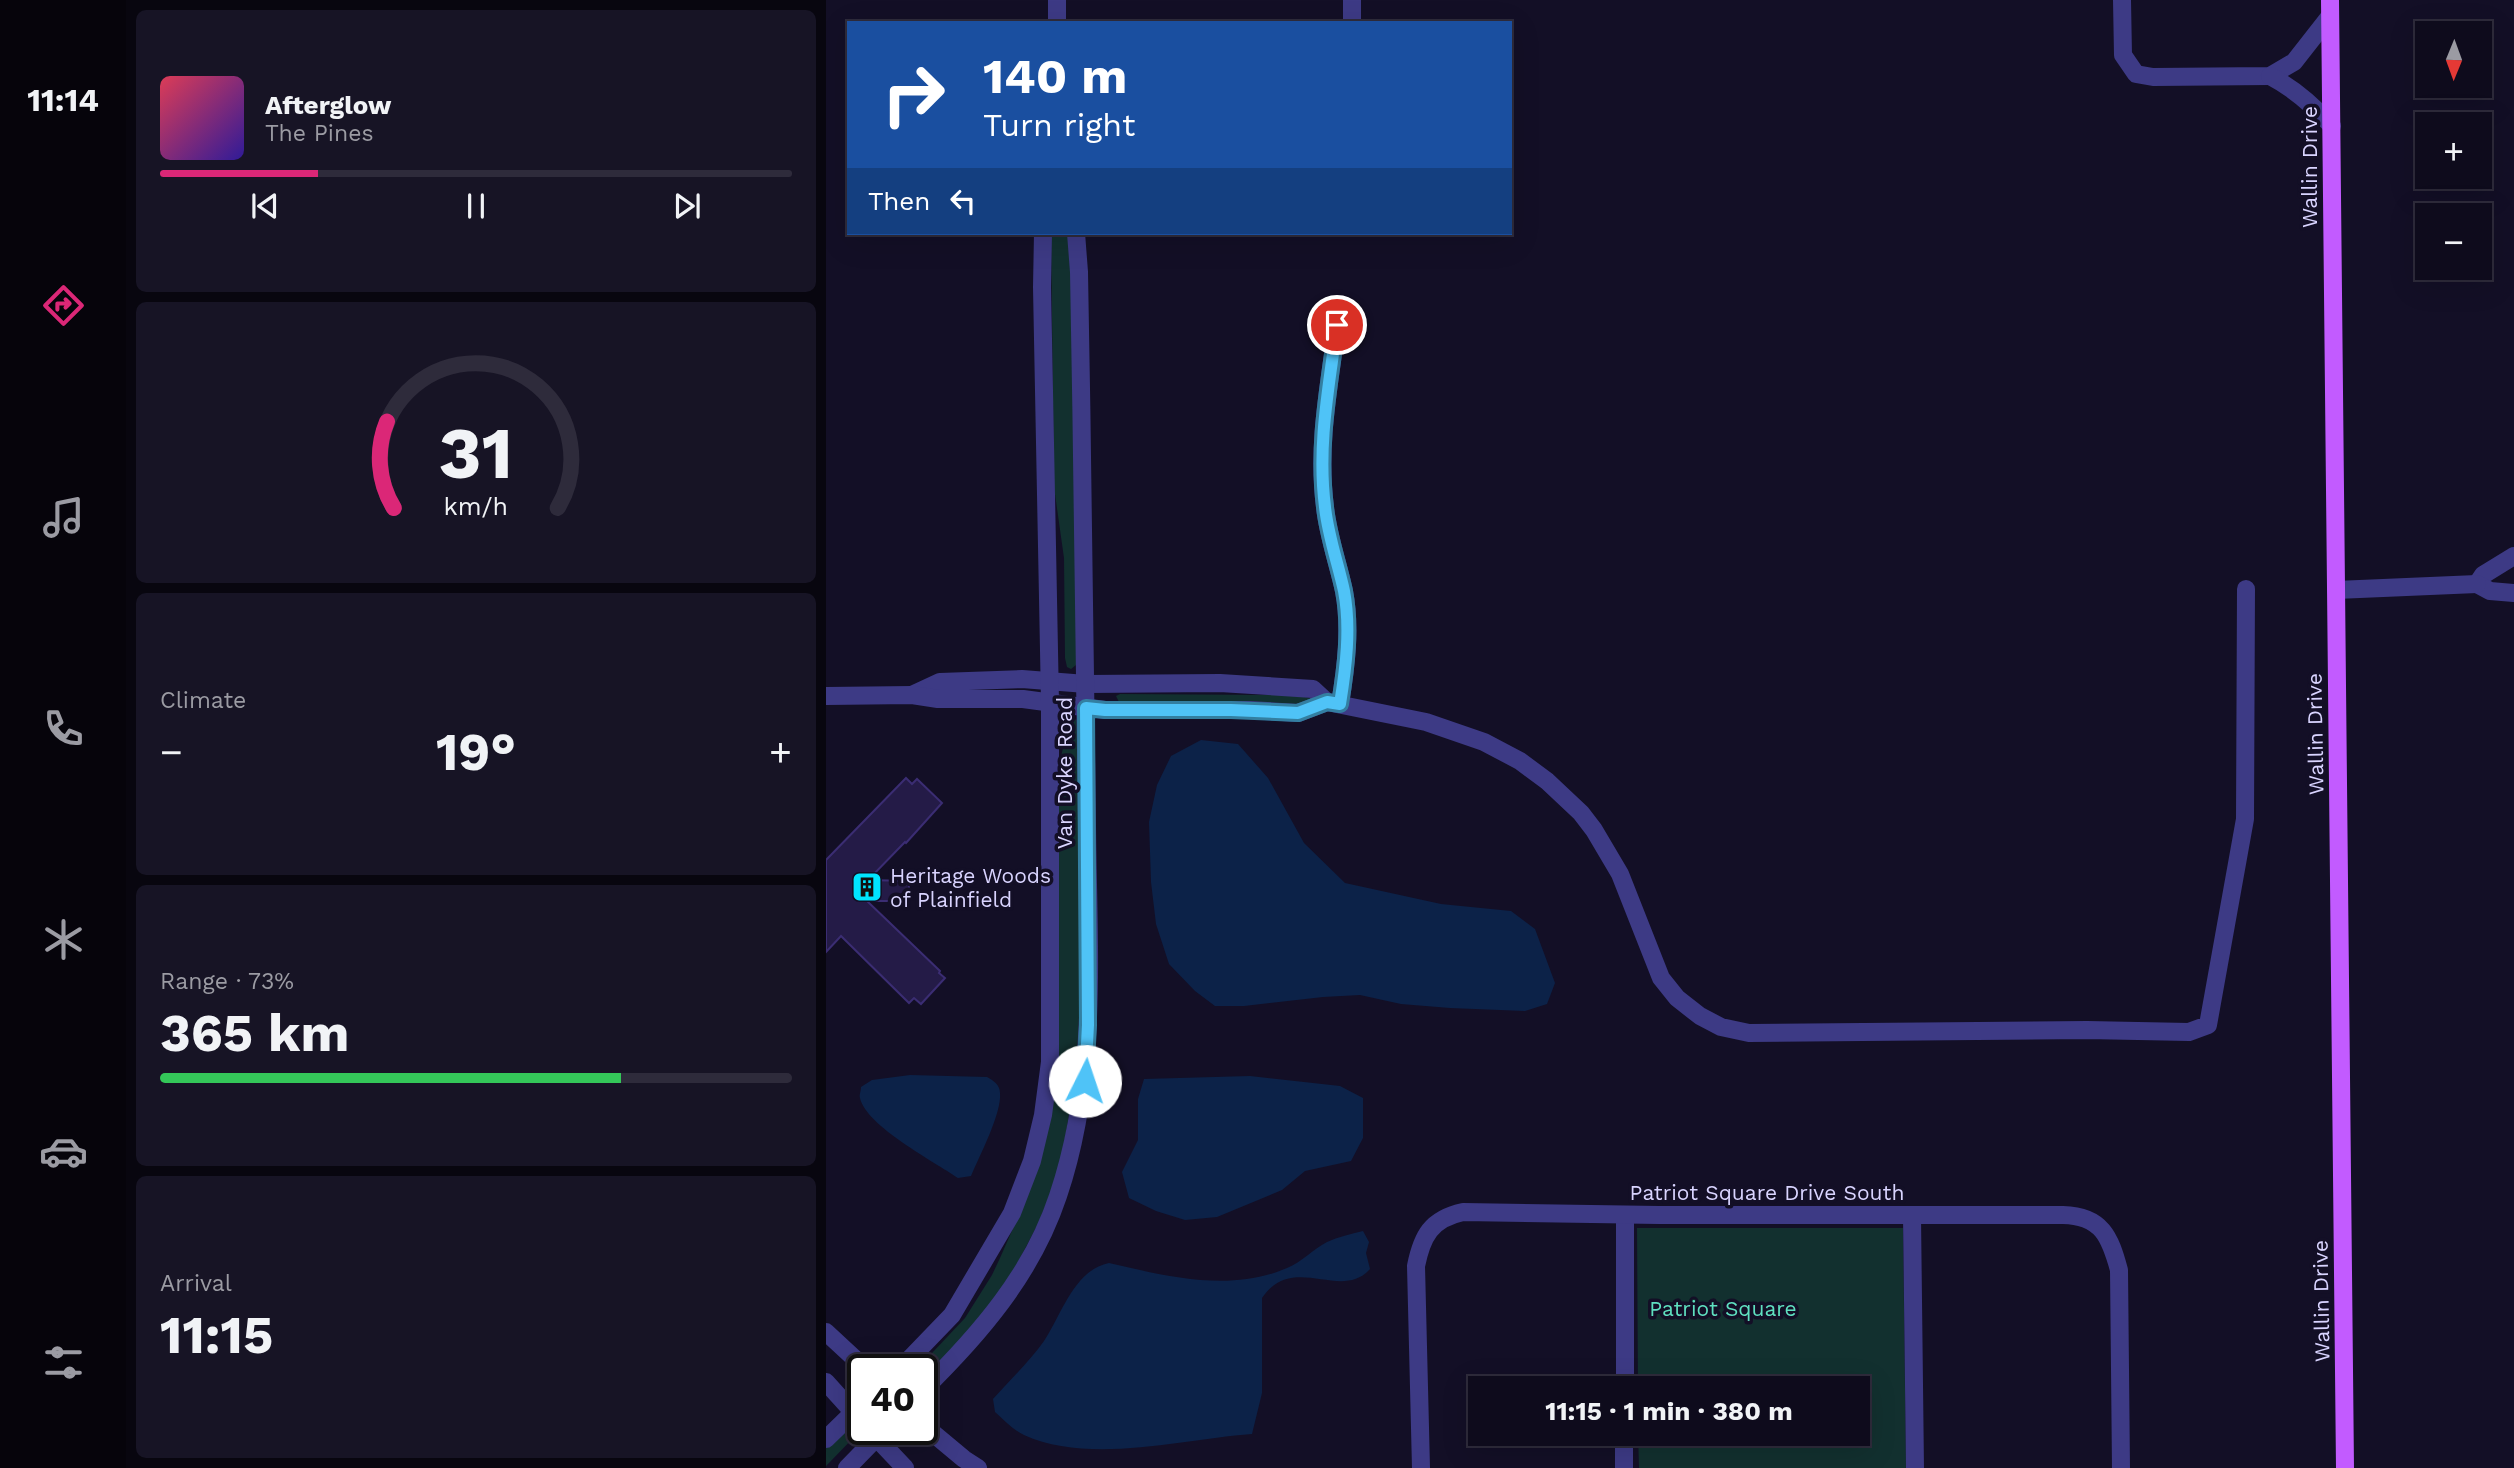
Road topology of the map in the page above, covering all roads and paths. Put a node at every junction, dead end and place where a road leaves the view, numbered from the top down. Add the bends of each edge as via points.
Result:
1 (1057, 0) edge
2 (1352, 0) edge
3 (2122, 0) edge
4 (2330, 8) edge
5 (1057, 21) edge
6 (1352, 21) edge
7 (2270, 76) junction
8 (2332, 126) junction
9 (1043, 235) edge
10 (1076, 235) edge
11 (1337, 325) dead end
12 (2514, 556) edge
13 (2477, 584) junction
14 (2246, 589) dead end
15 (2336, 590) junction
16 (2514, 593) edge
17 (1049, 681) junction
18 (1086, 684) junction
19 (912, 695) junction
20 (826, 696) edge
21 (1050, 702) junction
22 (1333, 703) junction
23 (1086, 708) junction
24 (1625, 1215) junction
25 (1912, 1216) junction
26 (826, 1332) edge
27 (850, 1354) edge
28 (914, 1354) edge
29 (938, 1374) edge
30 (1625, 1376) edge
31 (826, 1382) edge
32 (847, 1401) edge
33 (847, 1421) edge
34 (938, 1437) edge
35 (826, 1438) edge
36 (866, 1445) edge
37 (887, 1445) edge
38 (1624, 1446) edge
39 (847, 1468) edge
40 (905, 1468) edge
41 (978, 1468) edge
42 (1420, 1468) edge
43 (1624, 1468) edge
44 (1914, 1468) edge
45 (2121, 1468) edge
46 (2346, 1468) edge

1 - 5 street
2 - 6 street
3 - 7 street via 2123,55 2136,74
4 - 7 street via 2294,62
4 - 8 main road, Wallin Drive
7 - 8 street via 2309,101
8 - 15 main road, Wallin Drive
9 - 17 street, Van Dyke Road
10 - 18 street, Van Dyke Road
11 - 22 street via 1321,449 1325,509 1346,612 1346,661
12 - 13 street via 2483,575
13 - 15 street
13 - 16 street via 2490,591
14 - 22 street via 2245,819 2208,1025 2189,1032 1749,1033 1721,1027 1677,998 1661,978 1620,874 1581,813 1547,781 1484,742 1426,722
15 - 46 main road, Wallin Drive
17 - 18 street
17 - 19 street via 940,682
17 - 21 street, Van Dyke Road
18 - 22 street via 1220,683 1313,689
18 - 23 street, Van Dyke Road
19 - 20 street
19 - 21 street
21 - 23 street
21 - 28 street, Van Dyke Road via 1050,1062 1043,1115 1012,1213 952,1315
22 - 23 street via 1298,713
23 - 29 street, Van Dyke Road via 1088,1025 1085,1081 1073,1144 1058,1197 1024,1269 985,1325
24 - 25 street, Patriot Square Drive South
24 - 30 street
24 - 42 street, Patriot Square Drive South via 1463,1212 1446,1215 1432,1227 1421,1243 1416,1266
25 - 44 street
25 - 45 street, Patriot Square Drive South via 2071,1215 2103,1229 2119,1270
26 - 27 street
31 - 32 street
33 - 35 street
34 - 41 street
36 - 39 street
37 - 40 street
38 - 43 street

